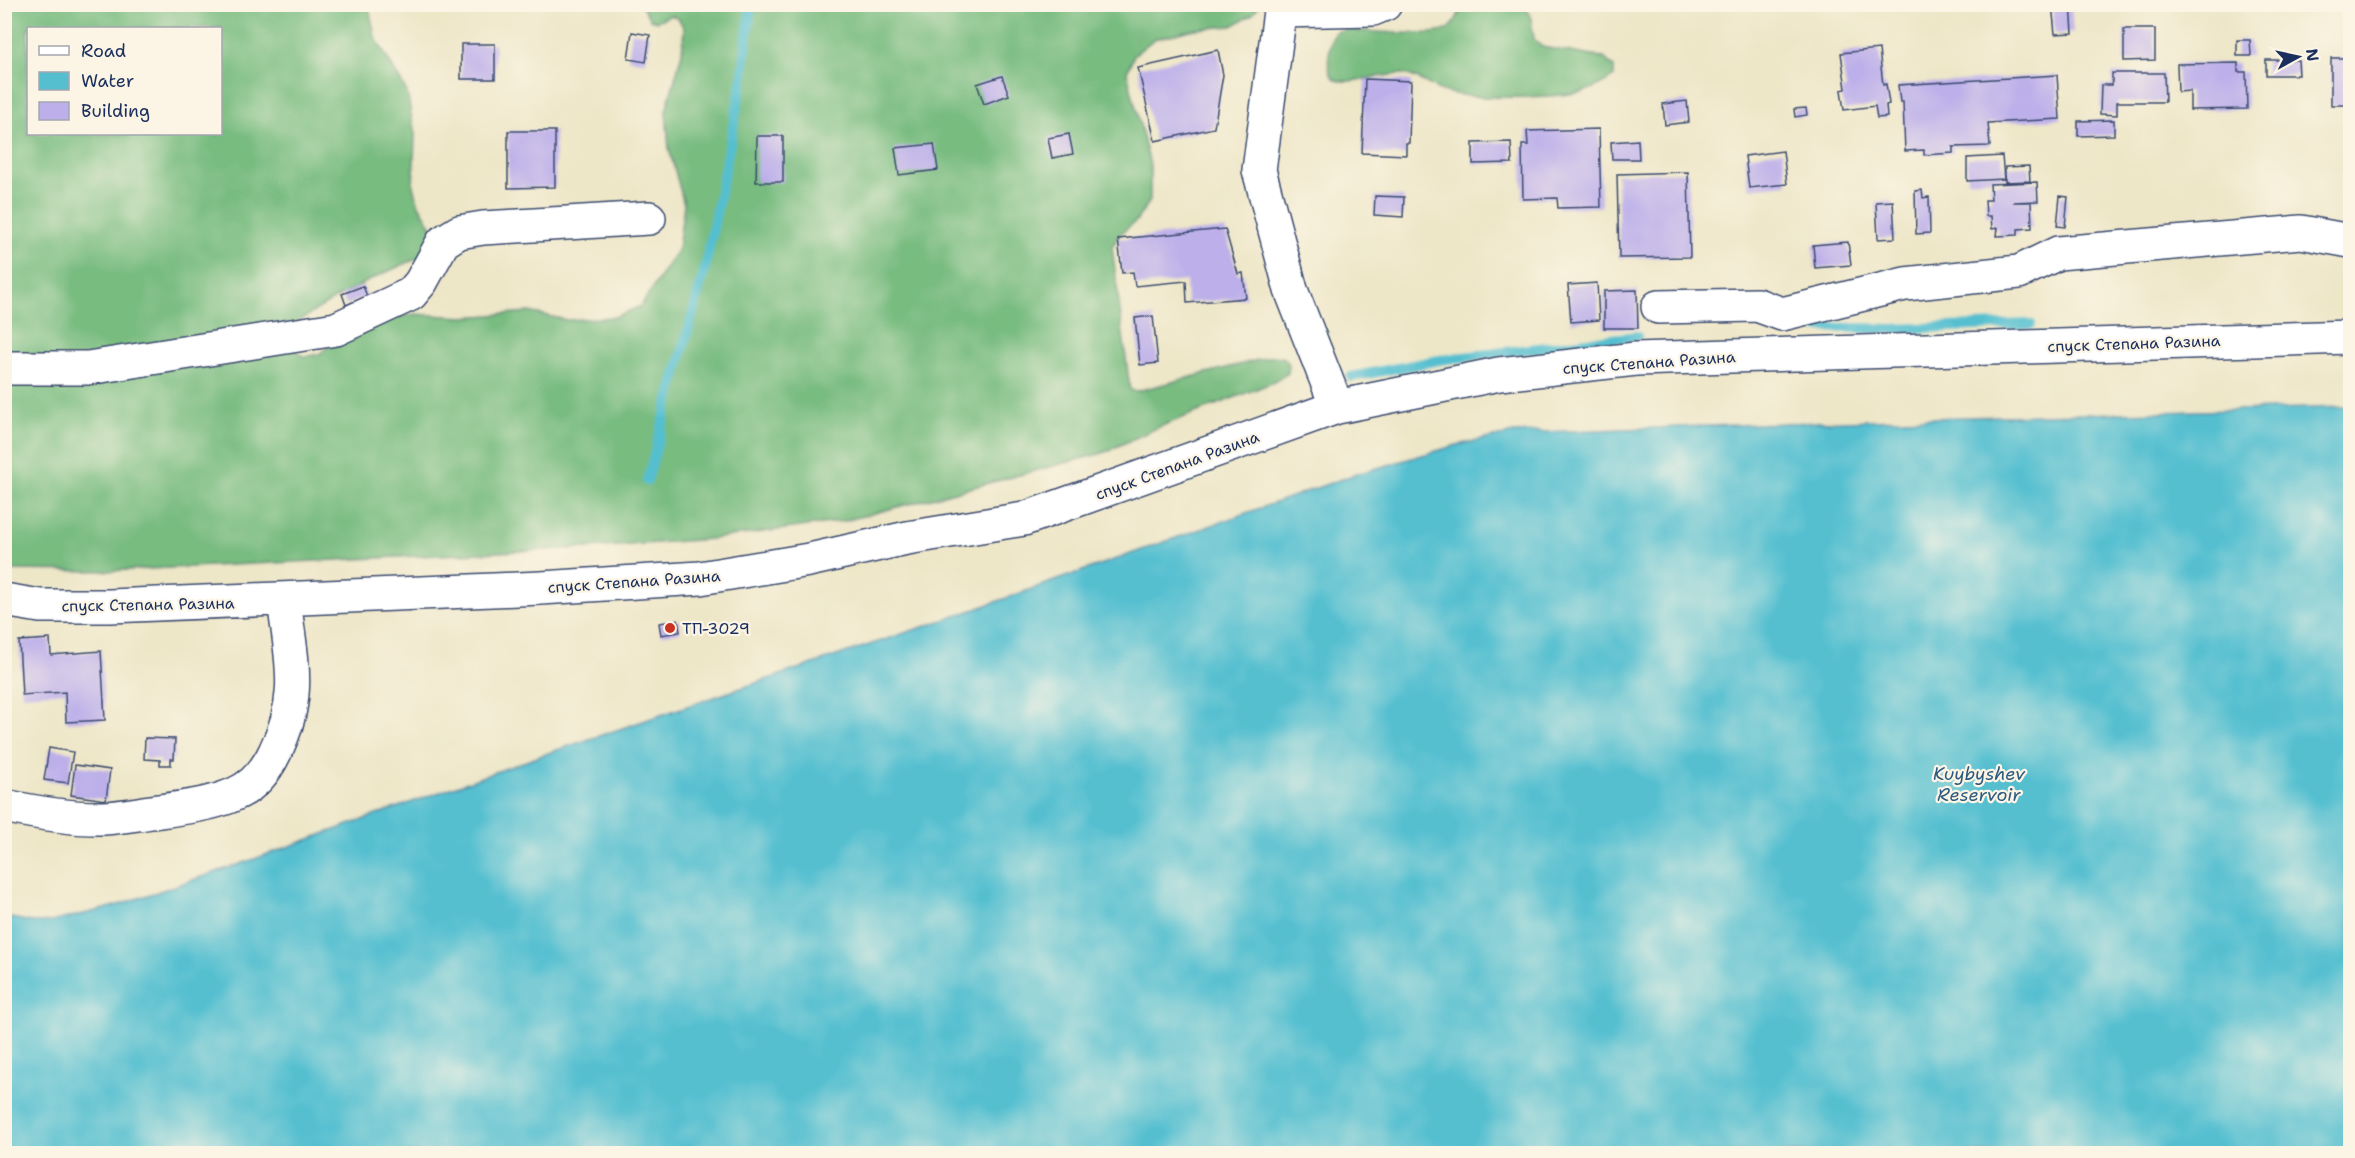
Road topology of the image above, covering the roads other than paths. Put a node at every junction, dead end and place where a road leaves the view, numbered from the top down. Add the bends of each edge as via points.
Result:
1 (1384, 4) edge
2 (1281, 8) edge
3 (649, 218) dead end
4 (2350, 241) edge
5 (1658, 307) dead end
6 (2350, 337) edge
7 (4, 368) edge
8 (1337, 407) junction
9 (4, 600) edge
10 (284, 600) junction
11 (4, 806) edge

1 - 2 street via 1373,9
2 - 8 street via 1259,170 1291,290
3 - 7 street via 459,232 443,242 411,294 336,329 88,368
4 - 5 street via 2301,232 2058,253 2019,272 1905,284 1782,314 1757,305
6 - 8 street, спуск Степана Разина via 1636,359 1499,374
8 - 10 street, спуск Степана Разина via 1024,519 907,538 809,560 700,578
9 - 10 street, спуск Степана Разина via 40,606
10 - 11 street via 293,701 285,733 269,765 253,783 235,795 187,807 104,818 37,813

